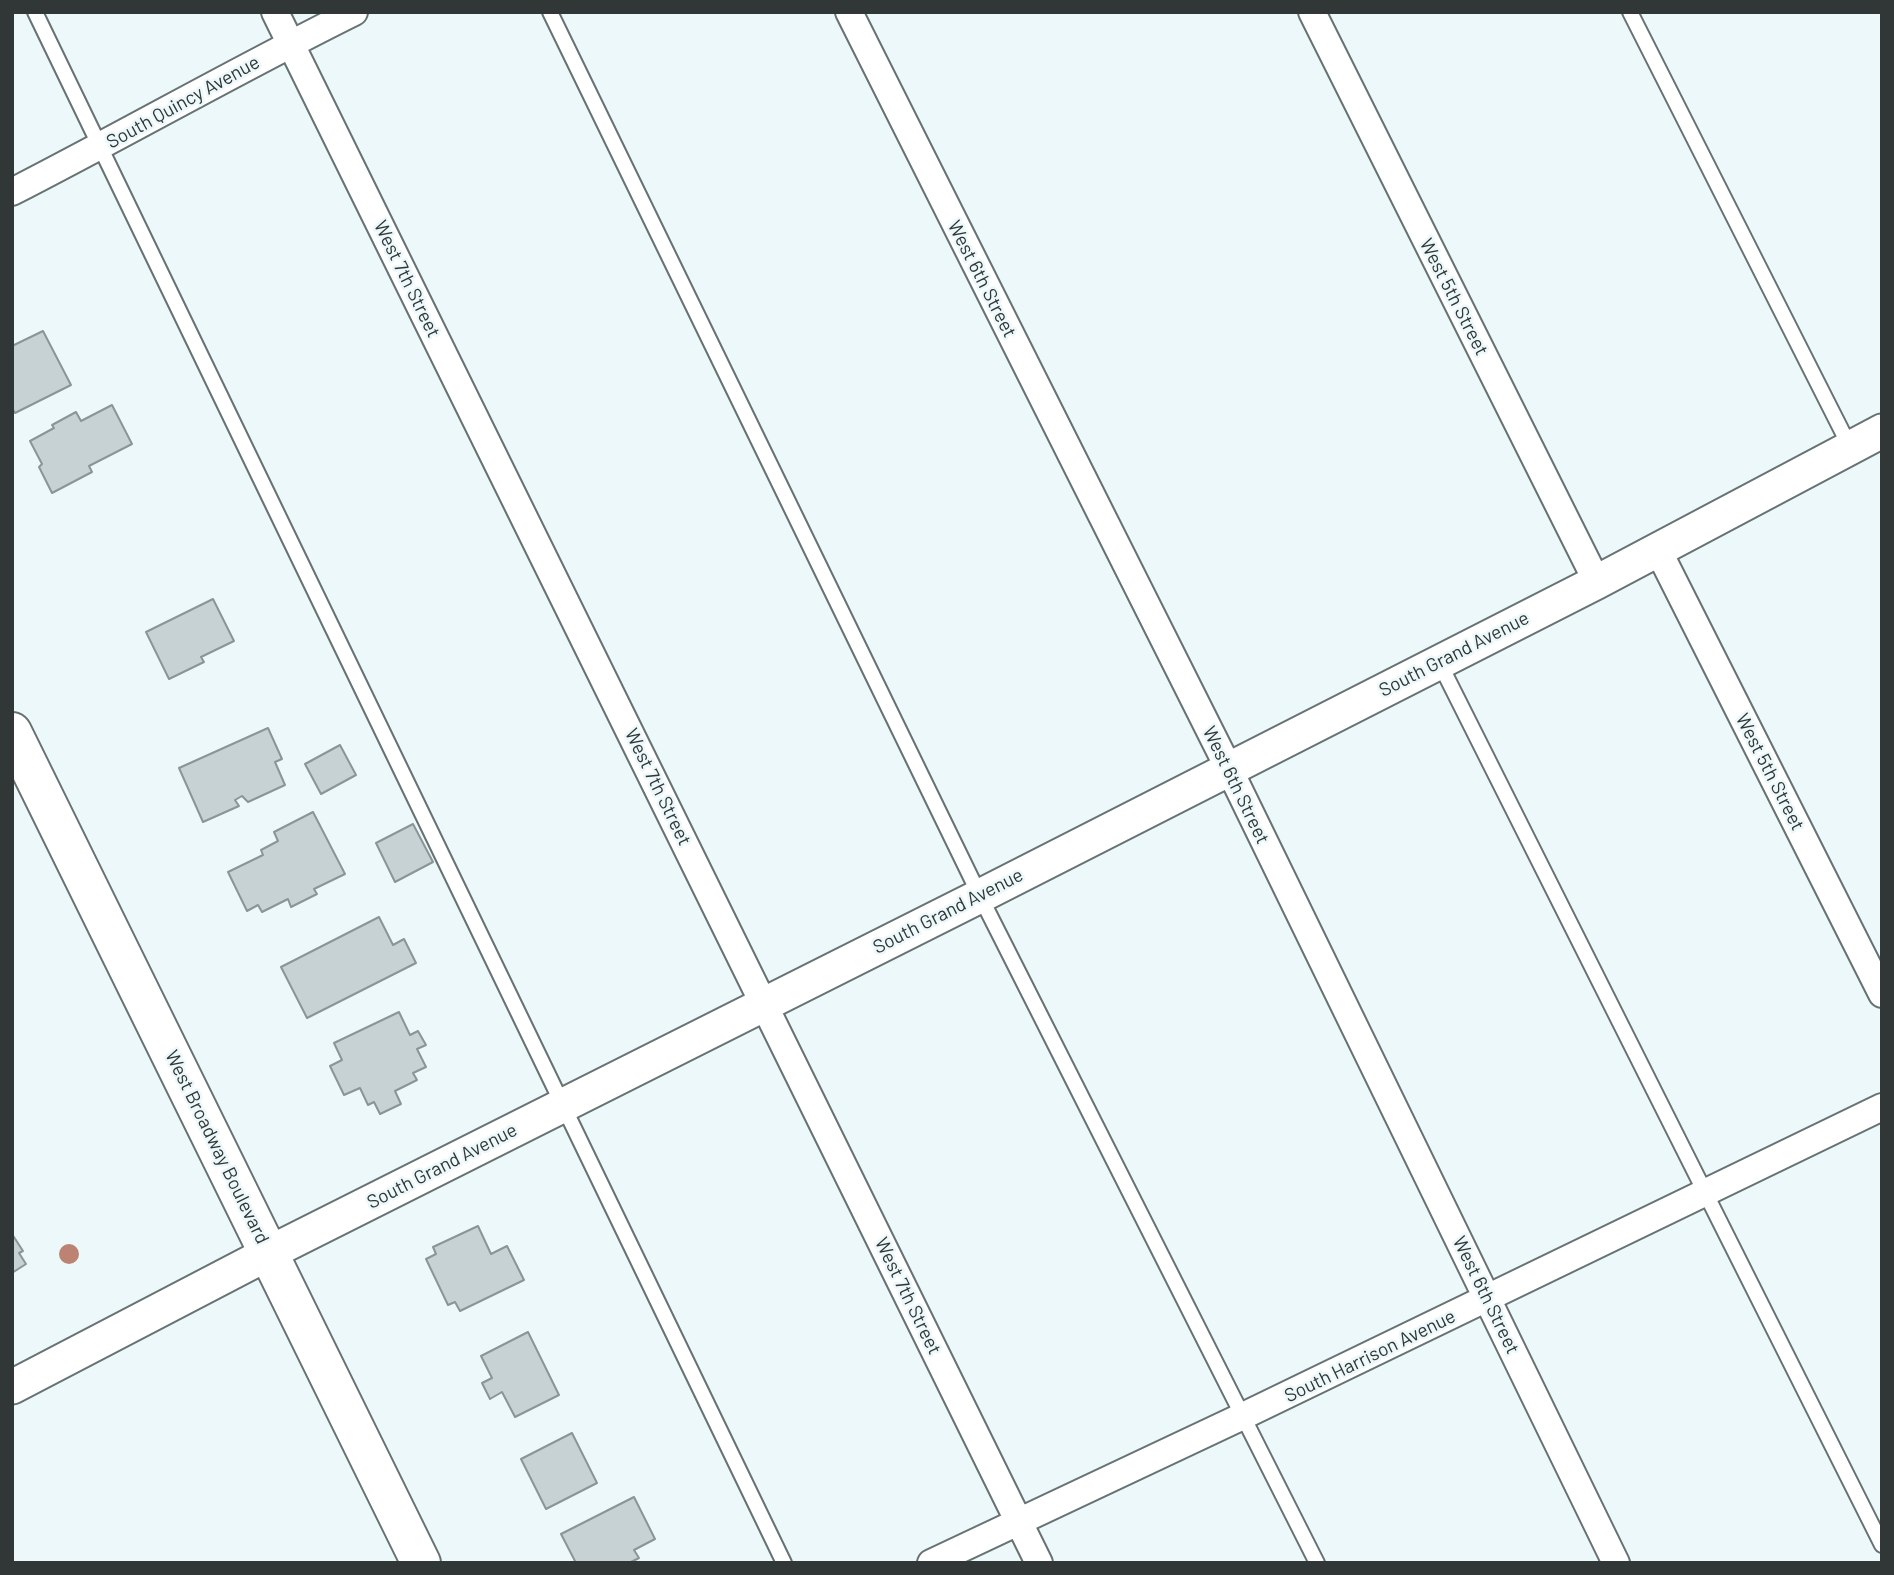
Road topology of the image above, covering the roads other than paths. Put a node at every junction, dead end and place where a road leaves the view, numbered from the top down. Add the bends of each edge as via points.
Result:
1 (34, 12) edge
2 (275, 12) edge
3 (354, 12) edge
4 (550, 12) edge
5 (849, 12) edge
6 (1312, 12) edge
7 (1630, 12) edge
8 (291, 43) junction
9 (101, 147) junction
10 (12, 192) edge
11 (1882, 431) edge
12 (1850, 447) junction
13 (1658, 550) junction
14 (1597, 582) junction
15 (1439, 662) junction
16 (12, 732) edge
17 (1229, 769) junction
18 (23, 782) edge
19 (979, 896) junction
20 (1882, 994) edge
21 (764, 1004) junction
22 (563, 1106) junction
23 (1882, 1107) edge
24 (1706, 1192) junction
25 (269, 1253) junction
26 (1488, 1298) junction
27 (12, 1387) edge
28 (1243, 1416) junction
29 (1019, 1522) junction
30 (1882, 1545) edge
31 (421, 1563) edge
32 (784, 1563) edge
33 (931, 1563) edge
34 (1039, 1563) edge
35 (1317, 1563) edge
36 (1616, 1563) edge

1 - 9 lane
2 - 8 street, West 7th Street
3 - 8 street, South Quincy Avenue
4 - 19 lane
5 - 17 street, West 6th Street
6 - 14 street, West 5th Street
7 - 12 lane
8 - 9 street, South Quincy Avenue
8 - 21 street, West 7th Street
9 - 10 street, South Quincy Avenue
9 - 22 lane
11 - 12 street, South Grand Avenue
12 - 13 street, South Grand Avenue
13 - 14 street, South Grand Avenue
13 - 20 street, West 5th Street
14 - 15 street, South Grand Avenue
15 - 17 street, South Grand Avenue
15 - 24 lane
16 - 18 highway, West Broadway Boulevard
17 - 19 street, South Grand Avenue
17 - 26 street, West 6th Street
18 - 25 highway, West Broadway Boulevard
19 - 21 street, South Grand Avenue
19 - 28 lane
21 - 22 street, South Grand Avenue
21 - 29 street, West 7th Street
22 - 25 street, South Grand Avenue
22 - 32 lane
23 - 24 street, South Harrison Avenue
24 - 26 street, South Harrison Avenue
24 - 30 lane
25 - 27 street, South Grand Avenue
25 - 31 highway, West Broadway Boulevard
26 - 28 street, South Harrison Avenue
26 - 36 street, West 6th Street
28 - 29 street, South Harrison Avenue
28 - 35 lane
29 - 33 street, South Harrison Avenue
29 - 34 street, West 7th Street

